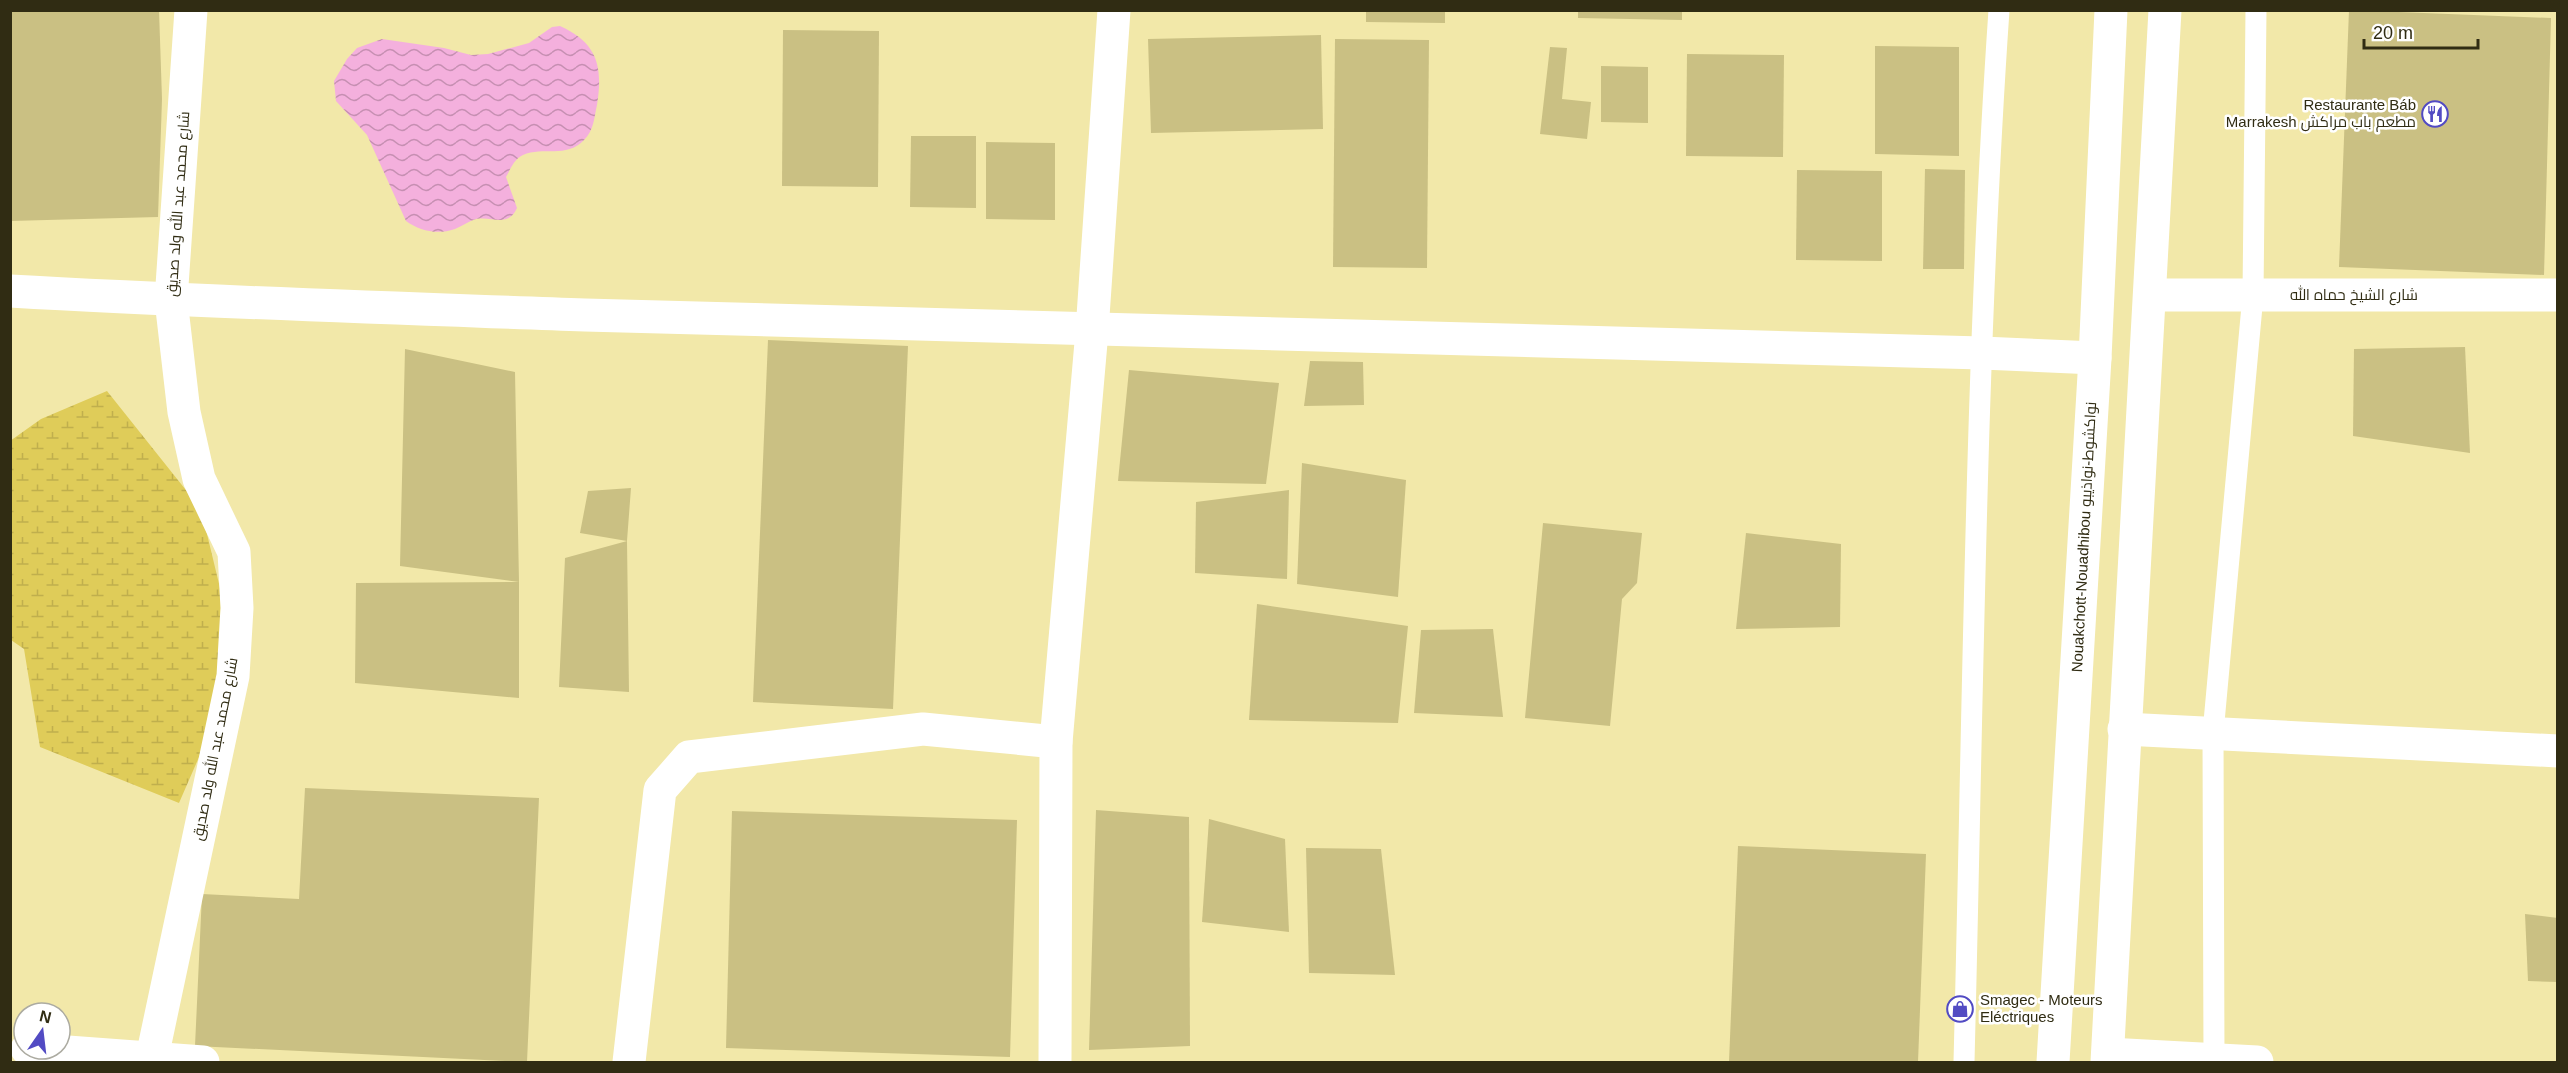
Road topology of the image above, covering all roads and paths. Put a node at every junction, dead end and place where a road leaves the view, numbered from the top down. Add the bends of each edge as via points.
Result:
1 (191, 10) edge
2 (1114, 10) edge
3 (1999, 10) edge
4 (2111, 10) edge
5 (2165, 10) edge
6 (2256, 10) edge
7 (10, 291) edge
8 (2150, 295) junction
9 (2253, 295) junction
10 (2558, 295) edge
11 (171, 300) junction
12 (1092, 331) junction
13 (1982, 353) junction
14 (2095, 358) junction
15 (2124, 729) junction
16 (2212, 733) junction
17 (1056, 742) junction
18 (2558, 751) edge
19 (72, 1053) edge
20 (2107, 1058) edge
21 (151, 1061) edge
22 (2214, 1061) edge
23 (202, 1062) edge
24 (629, 1062) edge
25 (1055, 1062) edge
26 (1964, 1062) edge
27 (2053, 1062) edge
28 (2257, 1062) edge

1 - 11 main road, شارع محمد عبد الله ولد صديق
2 - 12 main road
3 - 13 lane
4 - 14 main road, Nouakchott-Nouadhibou نواكشوط-نواذيبو
5 - 8 main road
6 - 9 lane
7 - 11 main road
8 - 9 main road, شارع الشيخ حماه الله
8 - 15 main road
9 - 10 main road, شارع الشيخ حماه الله
9 - 16 lane
11 - 12 main road
11 - 21 main road, شارع محمد عبد الله ولد صديق via 184,412 199,480 234,552 237,608 233,676
12 - 13 main road
12 - 17 main road
13 - 14 main road
13 - 26 lane
14 - 27 main road, Nouakchott-Nouadhibou نواكشوط-نواذيبو
15 - 16 main road
15 - 20 main road
16 - 18 main road
16 - 22 lane
17 - 24 main road via 923,729 688,757 660,790
17 - 25 main road
19 - 21 main road
20 - 22 main road
21 - 23 main road
22 - 28 main road

